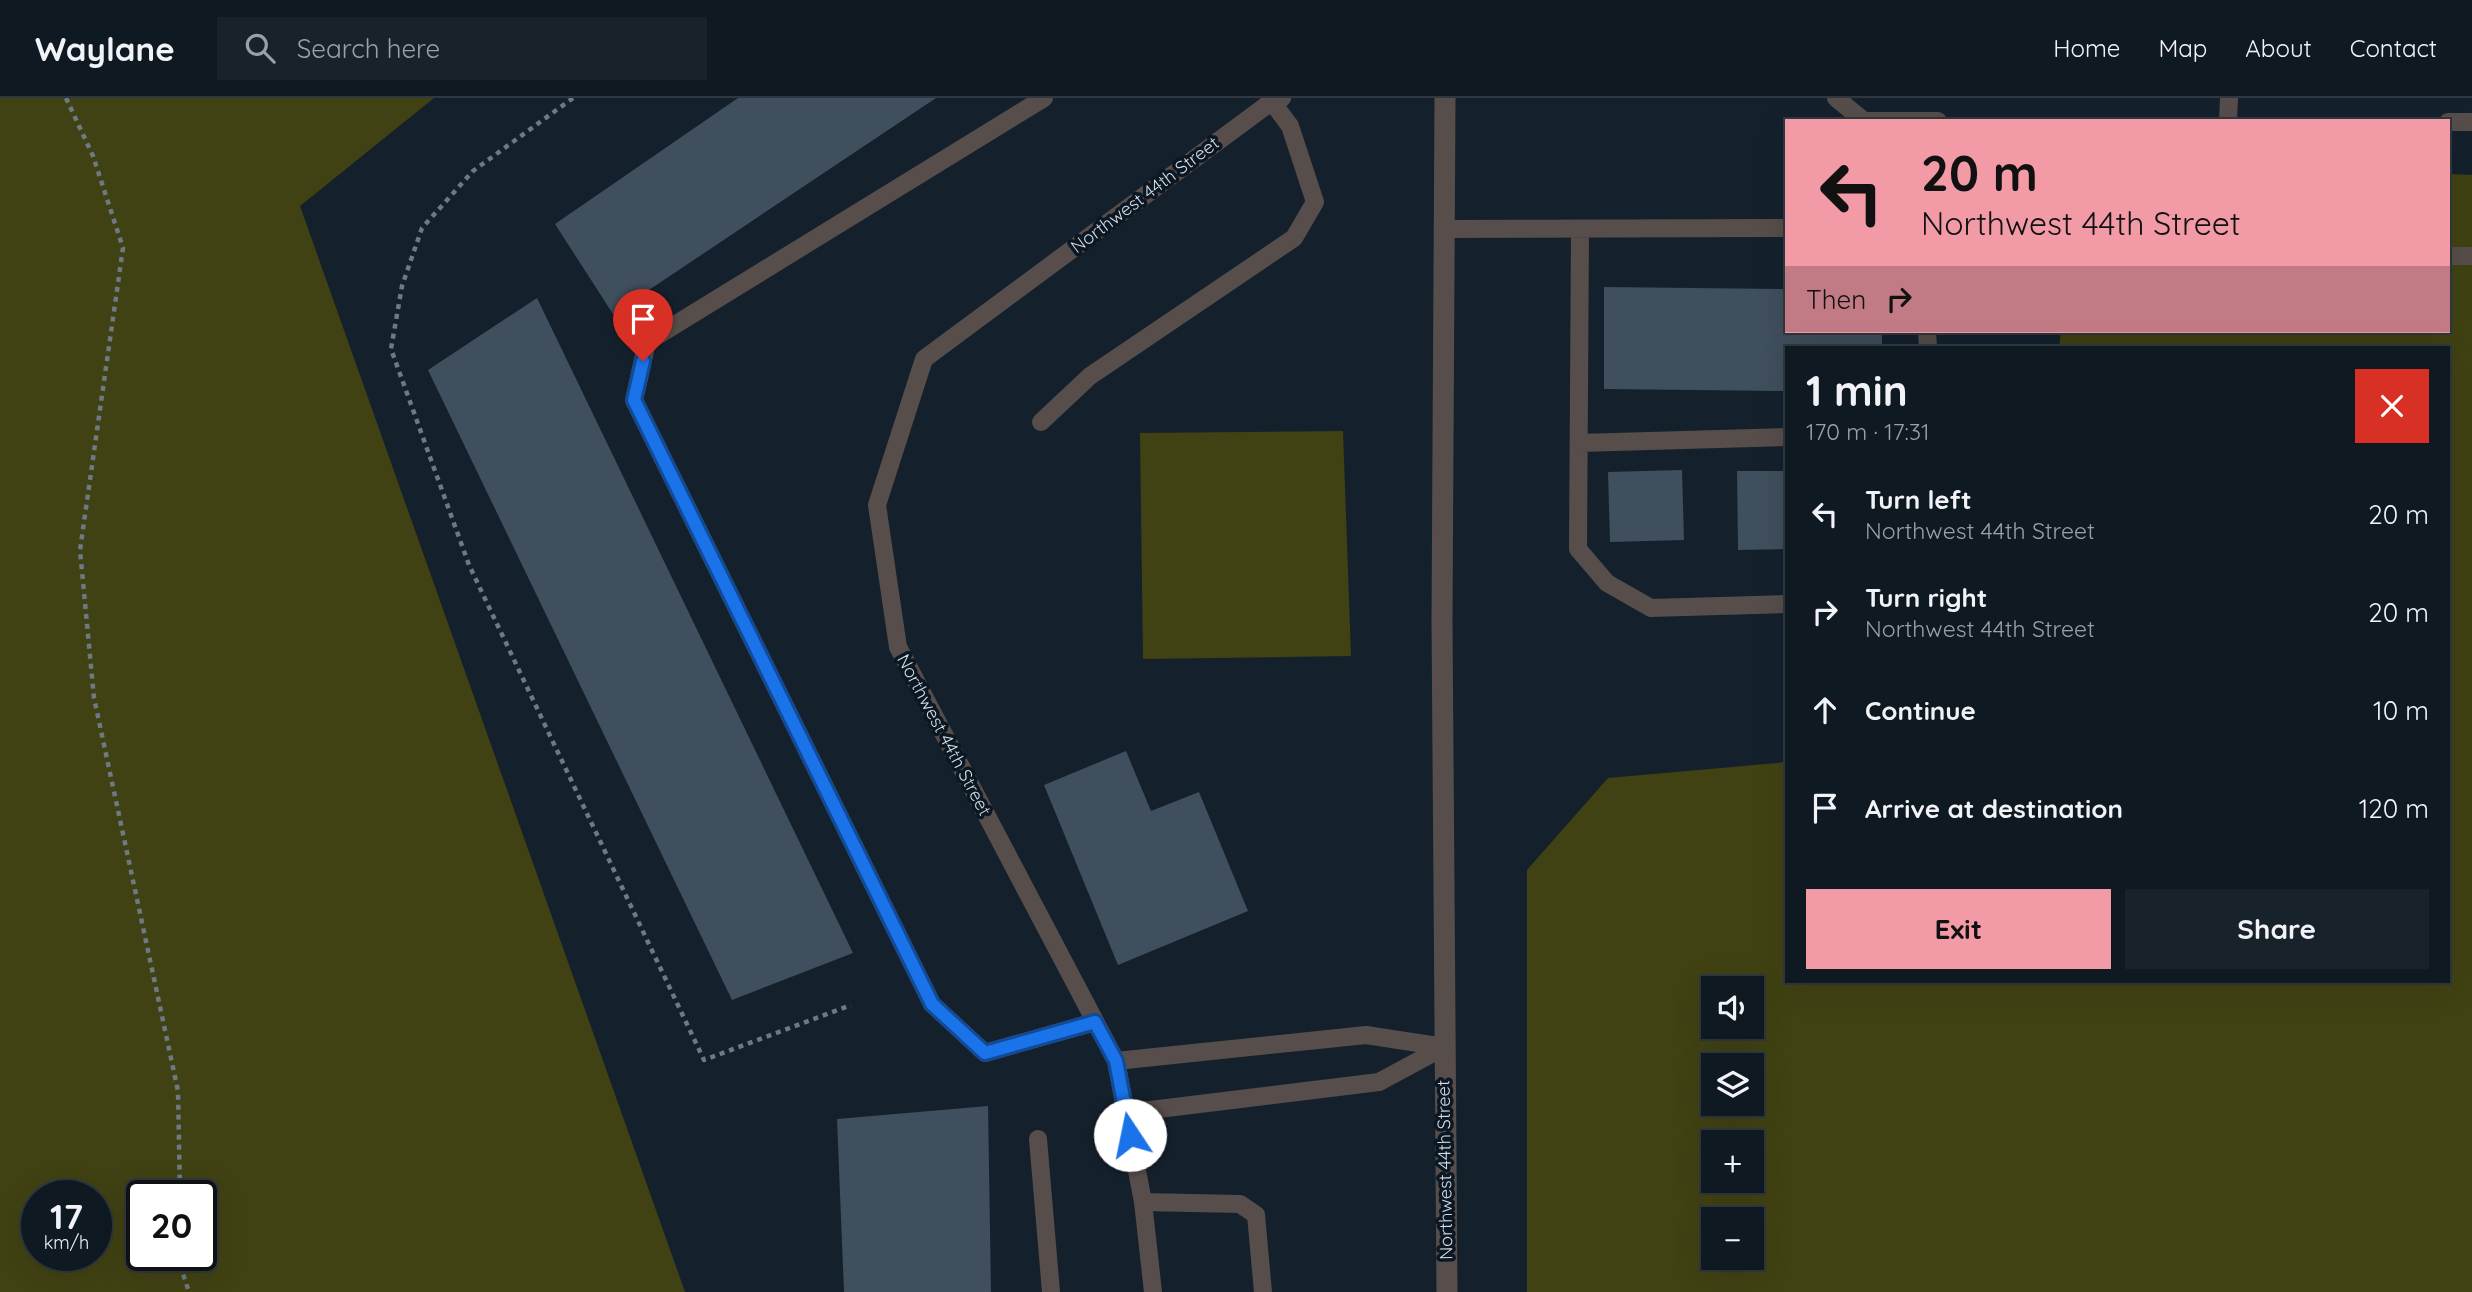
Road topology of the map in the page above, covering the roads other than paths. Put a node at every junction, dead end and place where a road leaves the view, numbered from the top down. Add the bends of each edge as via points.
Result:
1 (1044, 98) edge
2 (1445, 98) edge
3 (1836, 98) edge
4 (2229, 98) edge
5 (1274, 99) edge
6 (1862, 119) edge
7 (2228, 119) edge
8 (2450, 122) edge
9 (2472, 122) edge
10 (1785, 228) edge
11 (1444, 229) junction
12 (1580, 229) junction
13 (2450, 256) edge
14 (2472, 256) edge
15 (1041, 422) dead end
16 (1785, 437) edge
17 (1578, 443) junction
18 (1785, 604) edge
19 (1095, 1022) junction
20 (1444, 1047) junction
21 (1116, 1061) junction
22 (1126, 1113) junction
23 (1038, 1139) dead end
24 (1143, 1202) junction
25 (1051, 1292) edge
26 (1153, 1292) edge
27 (1263, 1292) edge
28 (1447, 1292) edge

1 - 19 lane via 647,342 634,400 932,1004 985,1053
2 - 11 street, Northwest 44th Street
3 - 6 lane
4 - 7 lane
5 - 15 lane via 1290,127 1315,202 1294,238 1090,376
5 - 19 lane, Northwest 44th Street via 924,359 877,505 898,648
8 - 9 lane
10 - 12 lane
11 - 12 lane
11 - 20 street, Northwest 44th Street
12 - 17 lane
13 - 14 lane
16 - 17 lane
17 - 18 lane via 1578,549 1607,583 1651,608
19 - 21 lane, Northwest 44th Street
20 - 21 lane via 1366,1034
20 - 22 lane, Northwest 44th Street via 1379,1082
20 - 28 street, Northwest 44th Street
21 - 22 lane, Northwest 44th Street
22 - 24 lane
23 - 25 lane
24 - 26 lane
24 - 27 lane via 1240,1204 1256,1215

